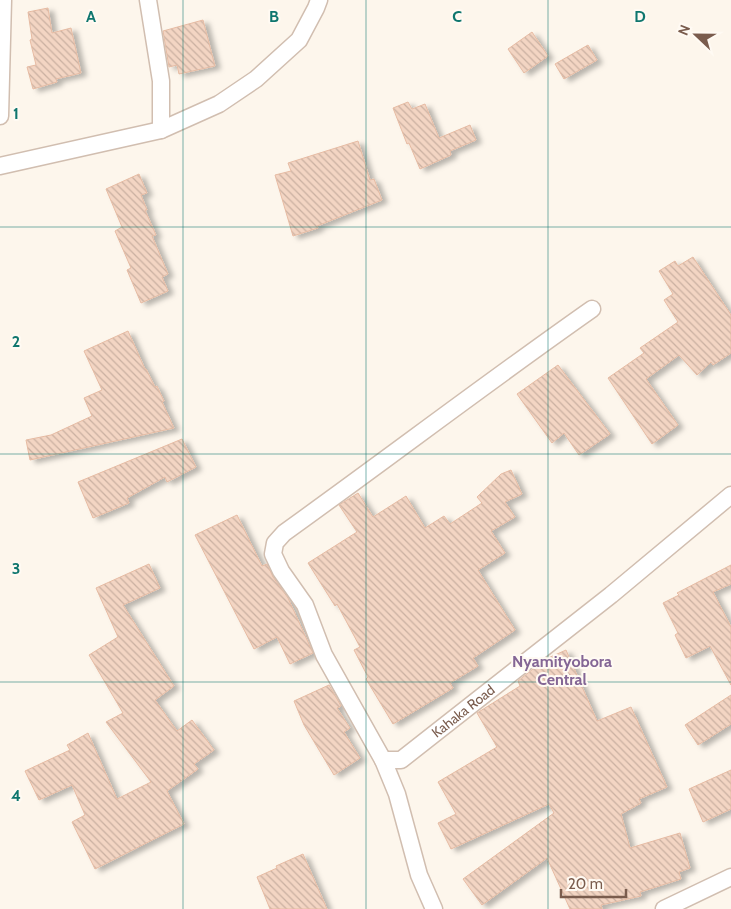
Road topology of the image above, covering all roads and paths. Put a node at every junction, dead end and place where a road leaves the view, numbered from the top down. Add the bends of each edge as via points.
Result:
1 (3, 0) edge
2 (148, 0) edge
3 (319, 0) edge
4 (1, 47) edge
5 (0, 116) edge
6 (161, 130) junction
7 (0, 166) edge
8 (592, 309) dead end
9 (731, 496) edge
10 (383, 760) junction
11 (731, 877) edge
12 (434, 909) edge
13 (664, 909) edge

1 - 4 street
2 - 6 street via 160,81
3 - 6 street via 299,40 256,79 220,104
4 - 5 street
6 - 7 street
8 - 10 street via 284,533 275,543 274,554 281,572 305,605 324,655
9 - 10 street, Kahaka Road via 611,596 401,760
10 - 12 street via 397,794 419,875
11 - 13 street

